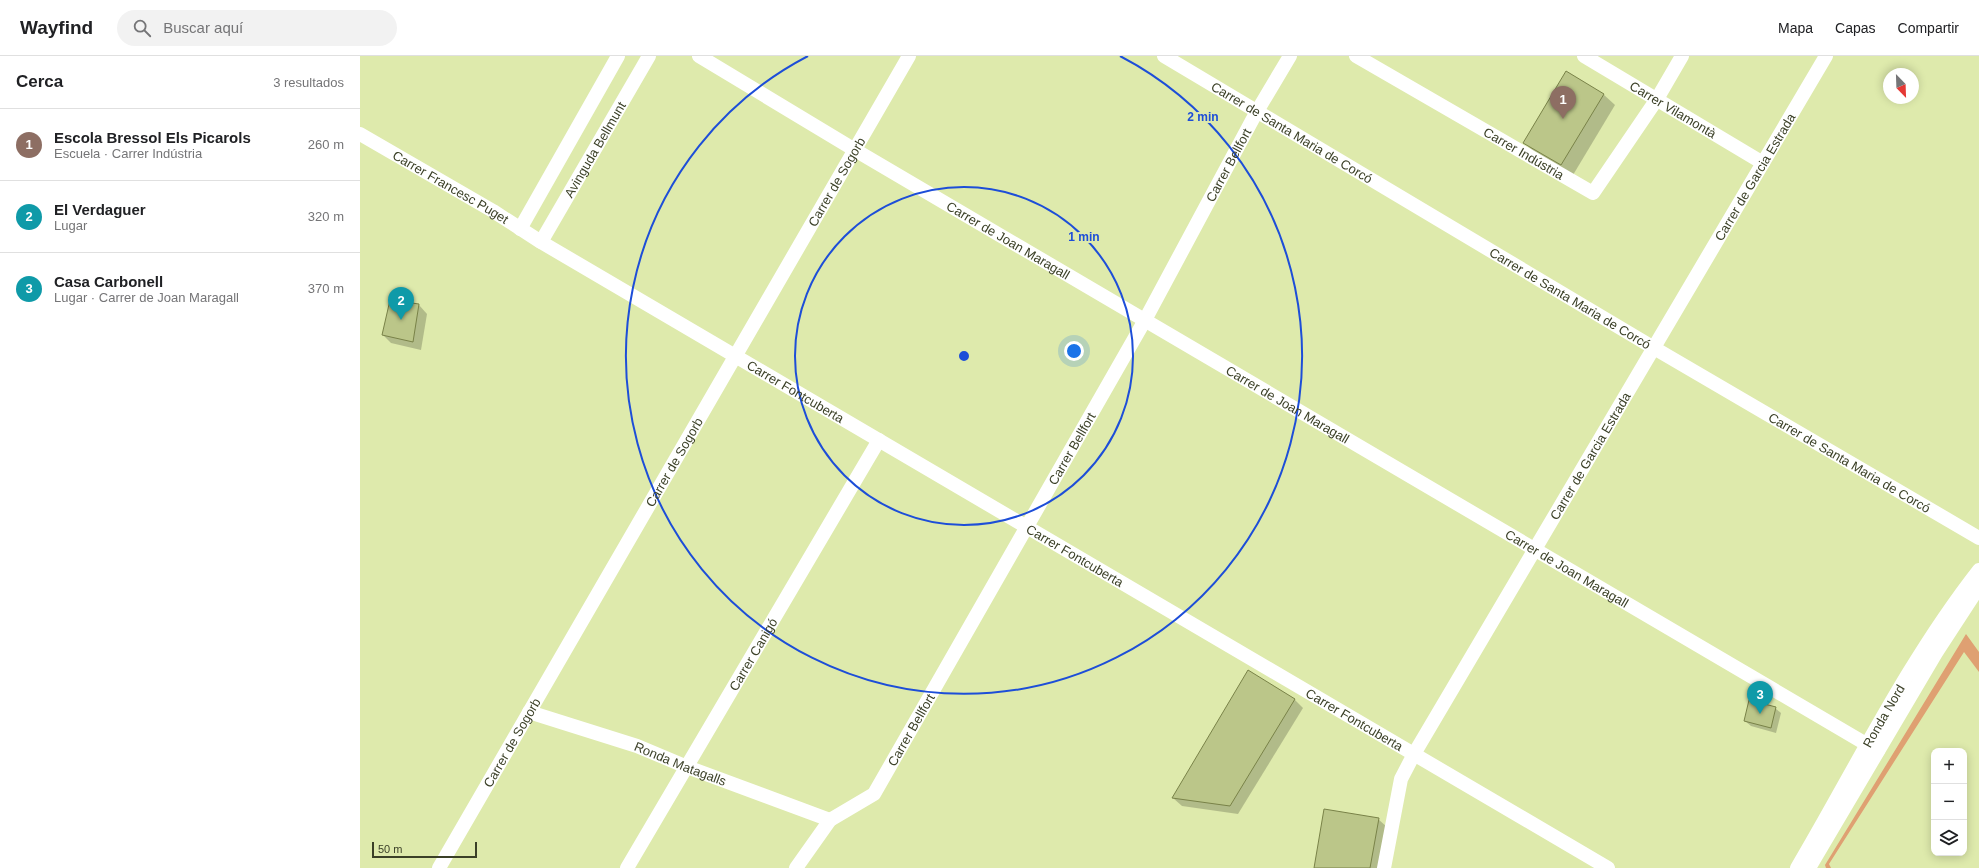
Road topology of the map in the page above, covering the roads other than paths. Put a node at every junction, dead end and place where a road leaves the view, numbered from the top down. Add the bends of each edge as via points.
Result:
1 (618, 56) edge
2 (648, 56) edge
3 (699, 56) edge
4 (909, 56) edge
5 (1164, 56) edge
6 (1290, 56) edge
7 (1356, 56) edge
8 (1584, 56) edge
9 (1682, 56) edge
10 (1826, 56) edge
11 (1657, 99) junction
12 (1256, 112) junction
13 (360, 134) edge
14 (854, 150) junction
15 (1762, 163) junction
16 (520, 229) junction
17 (541, 242) junction
18 (1146, 320) junction
19 (1654, 348) junction
20 (735, 356) junction
21 (879, 440) junction
22 (1027, 526) junction
23 (1979, 538) edge
24 (1535, 550) junction
25 (1979, 570) edge
26 (1979, 587) edge
27 (529, 712) junction
28 (1872, 748) junction
29 (1414, 754) junction
30 (687, 767) junction
31 (830, 820) junction
32 (439, 868) edge
33 (627, 868) edge
34 (796, 868) edge
35 (1384, 868) edge
36 (1608, 868) edge
37 (1797, 868) edge
38 (1809, 868) edge

1 - 16 street, Avinguda Bellmunt
2 - 17 street, Avinguda Bellmunt
3 - 14 street, Carrer de Joan Maragall
4 - 14 street, Carrer de Sogorb
5 - 12 street, Carrer de Santa Maria de Corcó
6 - 12 street, Carrer Bellfort
7 - 11 street, Carrer Indústria via 1593,193
8 - 11 street, Carrer Vilamontà
9 - 11 street
10 - 15 street, Carrer de Garcia Estrada
11 - 15 street, Carrer Vilamontà
12 - 18 street, Carrer Bellfort
12 - 19 street, Carrer de Santa Maria de Corcó
13 - 16 street, Carrer Francesc Puget
14 - 18 street, Carrer de Joan Maragall
14 - 20 street, Carrer de Sogorb
15 - 19 street, Carrer de Garcia Estrada
16 - 17 street, Carrer Francesc Puget
17 - 20 street, Carrer Fontcuberta
18 - 22 street, Carrer Bellfort
18 - 24 street, Carrer de Joan Maragall
19 - 23 street, Carrer de Santa Maria de Corcó
19 - 24 street, Carrer de Garcia Estrada
20 - 21 street, Carrer Fontcuberta
20 - 27 street, Carrer de Sogorb
21 - 22 street, Carrer Fontcuberta
21 - 30 street, Carrer Canigó
22 - 29 street, Carrer Fontcuberta
22 - 31 street, Carrer Bellfort via 874,794
24 - 28 street, Carrer de Joan Maragall
24 - 29 street, Carrer de Garcia Estrada
25 - 28 street, Ronda Nord via 1927,646
26 - 28 street, Ronda Nord
27 - 30 street, Ronda Matagalls via 637,746
27 - 32 street, Carrer de Sogorb
28 - 37 street, Ronda Nord
28 - 38 street, Ronda Nord
29 - 35 street, Carrer de Garcia Estrada via 1401,779
29 - 36 street, Carrer Fontcuberta
30 - 31 street, Ronda Matagalls
30 - 33 street, Carrer Canigó
31 - 34 street

